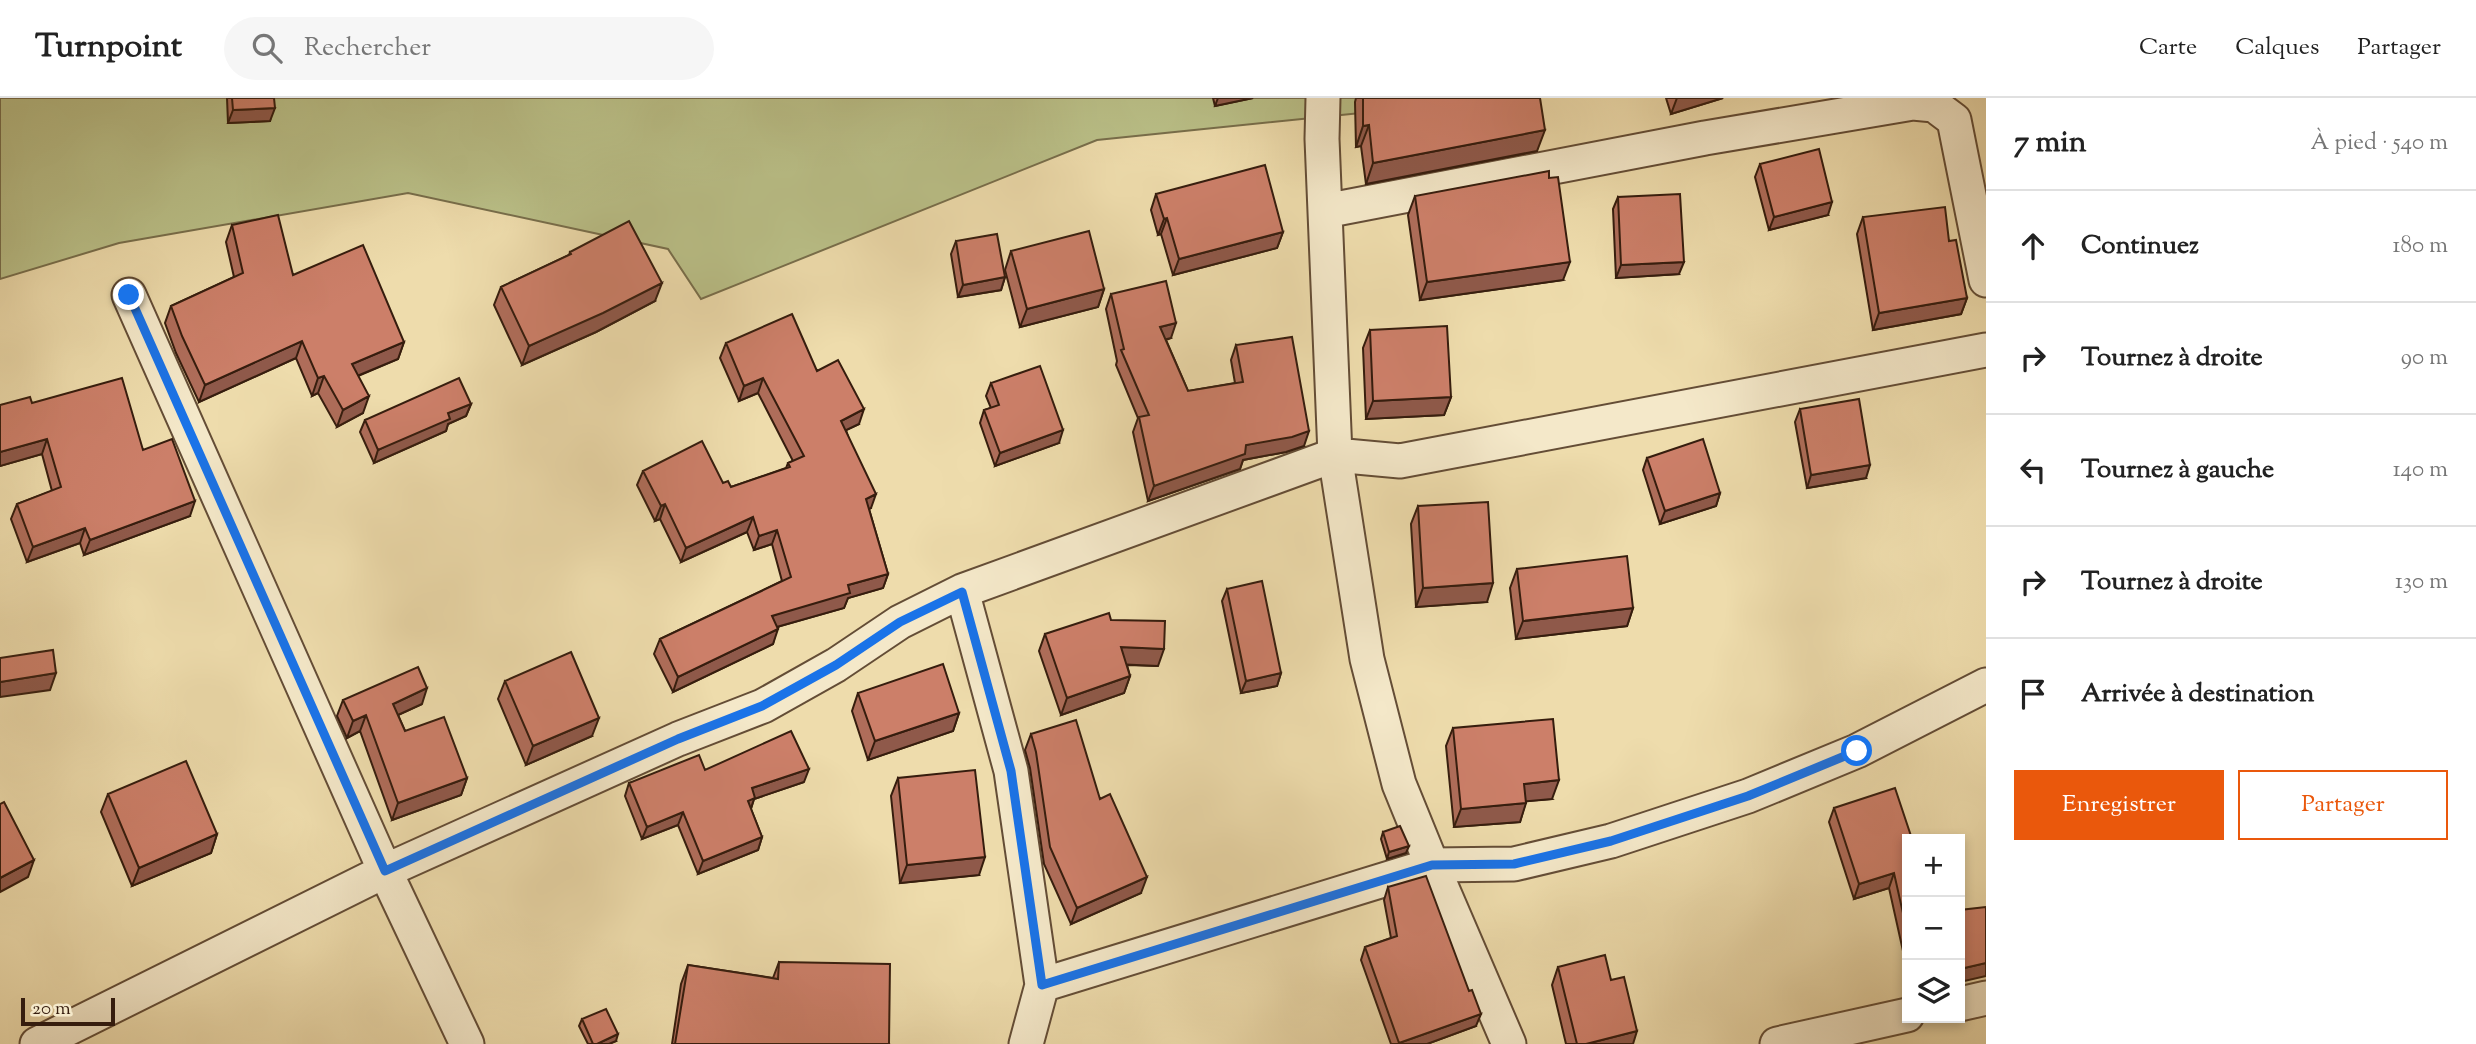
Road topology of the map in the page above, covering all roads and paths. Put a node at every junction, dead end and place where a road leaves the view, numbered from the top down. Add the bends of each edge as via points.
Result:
1 (1323, 98) edge
2 (1325, 211) junction
3 (1986, 280) edge
4 (129, 295) dead end
5 (1986, 350) edge
6 (1335, 455) junction
7 (962, 592) junction
8 (1986, 685) edge
9 (1432, 865) junction
10 (385, 871) junction
11 (1042, 985) junction
12 (1986, 998) edge
13 (1965, 1002) edge
14 (1902, 1016) edge
15 (42, 1043) edge
16 (467, 1044) edge
17 (1026, 1044) edge
18 (1510, 1044) edge
19 (1777, 1044) edge

1 - 2 street
2 - 3 street via 1705,138 1913,103 1934,105 1954,120
2 - 6 street
4 - 10 street
5 - 6 street via 1401,461
6 - 7 street
6 - 9 street via 1367,659 1399,784
7 - 10 street via 900,622 762,706
7 - 11 street via 1011,771
8 - 9 street via 1857,751 1748,796 1623,837 1514,864
9 - 11 street
9 - 18 street
10 - 15 street
10 - 16 street
11 - 17 street
12 - 13 street
14 - 19 street

